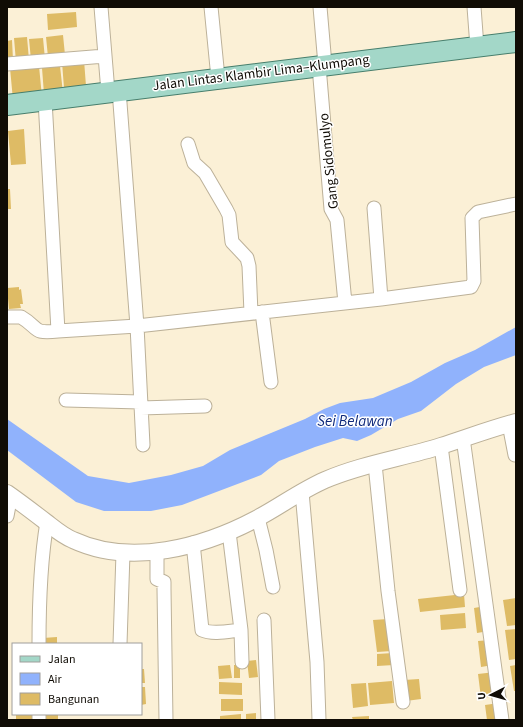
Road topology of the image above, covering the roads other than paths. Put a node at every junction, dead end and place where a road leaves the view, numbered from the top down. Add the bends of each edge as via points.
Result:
1 (101, 7) edge
2 (211, 7) edge
3 (320, 7) edge
4 (474, 7) edge
5 (516, 42) edge
6 (477, 47) junction
7 (105, 56) junction
8 (7, 64) edge
9 (322, 66) junction
10 (218, 78) junction
11 (114, 91) junction
12 (45, 100) junction
13 (7, 105) edge
14 (188, 144) dead end
15 (516, 204) edge
16 (374, 208) dead end
17 (381, 299) junction
18 (345, 303) junction
19 (257, 313) junction
20 (7, 318) edge
21 (137, 326) junction
22 (58, 331) junction
23 (271, 382) dead end
24 (66, 400) dead end
25 (141, 405) junction
26 (205, 406) dead end
27 (512, 423) edge
28 (463, 438) junction
29 (143, 445) dead end
30 (441, 446) junction
31 (515, 455) edge
32 (375, 464) junction
33 (302, 492) junction
34 (9, 494) edge
35 (7, 516) edge
36 (258, 518) junction
37 (46, 522) junction
38 (229, 532) junction
39 (193, 543) junction
40 (157, 552) junction
41 (123, 553) junction
42 (273, 587) dead end
43 (460, 590) dead end
44 (264, 620) dead end
45 (242, 630) junction
46 (39, 643) edge
47 (120, 643) edge
48 (242, 662) dead end
49 (403, 702) dead end
50 (166, 720) edge
51 (268, 720) edge
52 (319, 720) edge
53 (502, 720) edge

1 - 7 street
2 - 10 street
3 - 9 street, Gang Sidomulyo
4 - 6 street
5 - 6 main road, Jalan Lintas Klambir Lima–Klumpang
6 - 9 main road, Jalan Lintas Klambir Lima–Klumpang
7 - 8 street
7 - 11 street
9 - 10 main road, Jalan Lintas Klambir Lima–Klumpang
9 - 18 street, Gang Sidomulyo via 331,209 337,220
10 - 11 main road, Jalan Lintas Klambir Lima–Klumpang
11 - 12 main road, Jalan Lintas Klambir Lima–Klumpang
11 - 21 street
12 - 13 main road, Jalan Lintas Klambir Lima–Klumpang
12 - 22 street
14 - 19 street via 194,163 205,173 229,215 232,242 248,258
15 - 17 street via 478,212 472,218 474,281 471,287
16 - 17 street
17 - 18 street
18 - 19 street
19 - 21 street
19 - 23 street
20 - 22 street via 21,317 39,332
21 - 22 street
21 - 25 street
24 - 25 street
25 - 26 street
25 - 29 street
27 - 28 street
27 - 31 street
28 - 30 street
28 - 53 street
30 - 32 street
30 - 43 street
32 - 33 street via 325,480
32 - 49 street
33 - 36 street
33 - 52 street via 317,662
34 - 35 street
34 - 37 street
36 - 38 street
36 - 42 street
37 - 41 street via 60,533 97,550
37 - 46 street via 39,592
38 - 39 street
38 - 45 street
39 - 40 street
39 - 45 street via 202,630
40 - 41 street
40 - 50 street via 157,579 164,582
41 - 47 street
44 - 51 street
45 - 48 street

